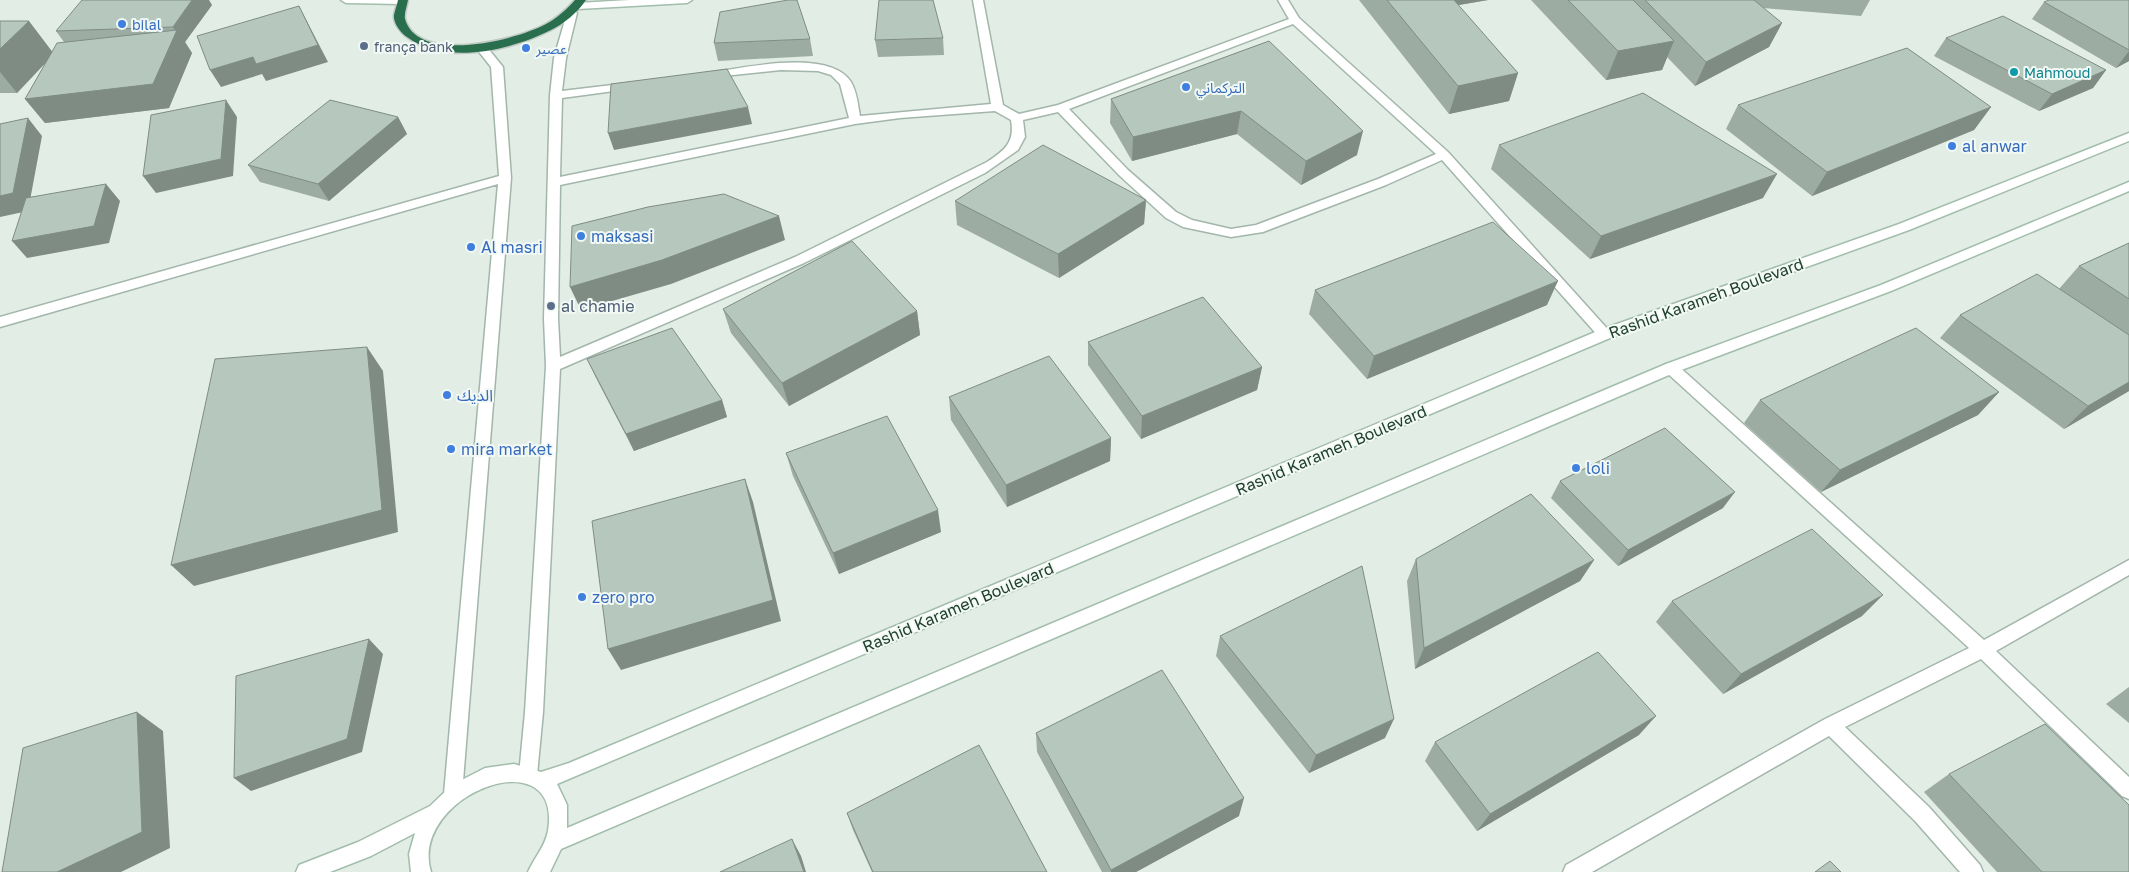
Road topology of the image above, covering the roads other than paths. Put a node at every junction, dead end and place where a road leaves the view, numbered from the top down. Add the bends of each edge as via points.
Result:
1 (346, 0) edge
2 (402, 0) edge
3 (687, 0) edge
4 (978, 0) edge
5 (1283, 0) edge
6 (577, 6) edge
7 (1295, 20) junction
8 (482, 48) junction
9 (694, 78) edge
10 (645, 85) edge
11 (556, 95) junction
12 (996, 107) junction
13 (1061, 108) junction
14 (1017, 118) junction
15 (855, 120) junction
16 (2129, 137) edge
17 (1444, 155) junction
18 (505, 178) junction
19 (556, 182) junction
20 (2129, 186) edge
21 (0, 322) edge
22 (1604, 334) junction
23 (553, 366) junction
24 (1671, 368) junction
25 (2129, 567) edge
26 (1984, 650) junction
27 (1831, 725) junction
28 (534, 778) junction
29 (2129, 790) edge
30 (453, 794) junction
31 (435, 813) junction
32 (556, 842) junction
33 (306, 872) edge
34 (421, 872) edge
35 (538, 872) edge
36 (1573, 872) edge
37 (1973, 872) edge

1 - 2 street
2 - 8 highway via 399,17 406,32 418,39 451,48
3 - 6 street
4 - 12 street
5 - 7 street
6 - 8 highway via 548,28 517,41
6 - 11 street via 560,58
7 - 13 street
7 - 17 street
8 - 18 street via 497,67
9 - 15 street via 791,66 818,67 844,81
10 - 11 street
11 - 19 street
12 - 14 street
12 - 15 street
13 - 14 street
13 - 17 street via 1171,216 1188,224 1231,233 1266,226
14 - 23 street via 1020,133 1014,147 994,162 933,195 750,282
15 - 19 street
16 - 22 street, Rashid Karameh Boulevard via 1904,227
17 - 22 street
18 - 21 street
18 - 30 street
19 - 23 street via 551,319
20 - 24 street via 1886,288
22 - 28 street, Rashid Karameh Boulevard via 599,759
23 - 28 street via 534,712
24 - 26 street
24 - 32 street
25 - 26 street
26 - 27 street
26 - 29 street
27 - 36 street
27 - 37 street via 1922,814
28 - 30 street via 504,773 478,780
28 - 32 street via 554,796 560,818
30 - 31 street
31 - 33 street via 364,849
31 - 34 street via 421,840
32 - 35 street

